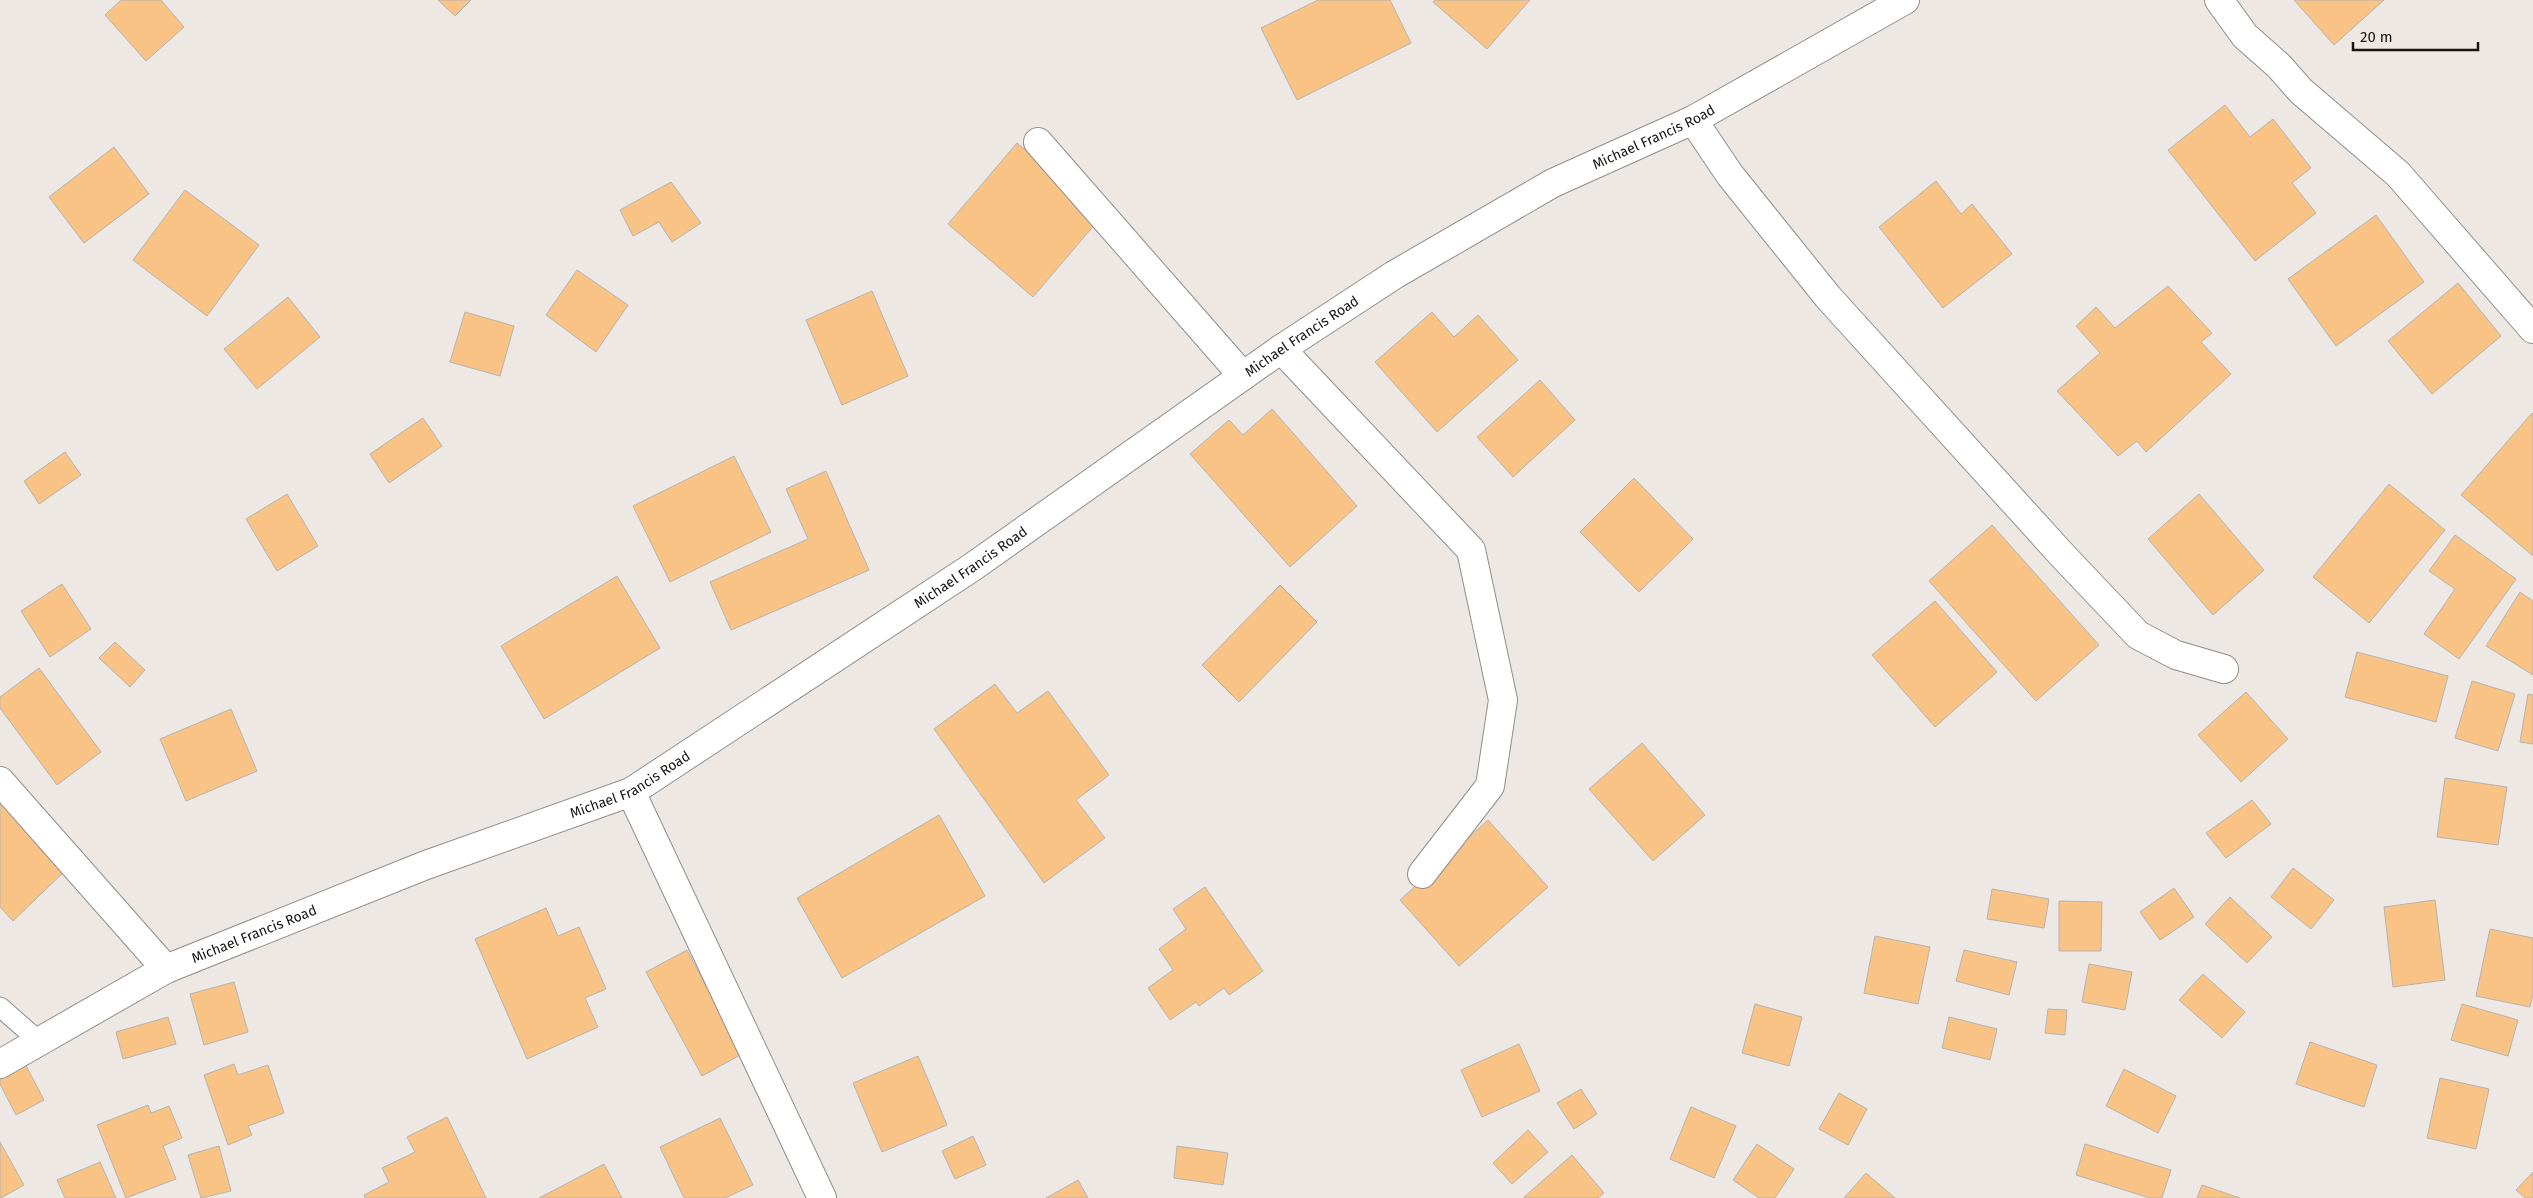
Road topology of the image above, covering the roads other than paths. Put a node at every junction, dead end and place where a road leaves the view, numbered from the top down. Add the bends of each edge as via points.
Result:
1 (1905, 0) edge
2 (2218, 0) edge
3 (1693, 120) junction
4 (1038, 142) dead end
5 (2533, 329) edge
6 (1281, 349) junction
7 (1243, 376) junction
8 (2224, 668) dead end
9 (0, 781) edge
10 (631, 792) junction
11 (1422, 874) dead end
12 (166, 970) junction
13 (0, 1007) edge
14 (40, 1042) junction
15 (0, 1064) edge
16 (822, 1198) edge

1 - 3 street, Michael Francis Road
2 - 5 street via 2245,36 2279,66 2300,91 2398,174
3 - 6 street, Michael Francis Road via 1553,183 1394,275
3 - 8 street via 1730,175 1828,297 2138,635 2176,655
4 - 7 street
6 - 7 street, Michael Francis Road
6 - 11 street via 1471,550 1503,700 1493,767 1490,786
7 - 10 street, Michael Francis Road via 971,568
9 - 12 street
10 - 12 street, Michael Francis Road via 426,865
10 - 16 street
12 - 14 street, Michael Francis Road
13 - 14 lane
14 - 15 street, Michael Francis Road

